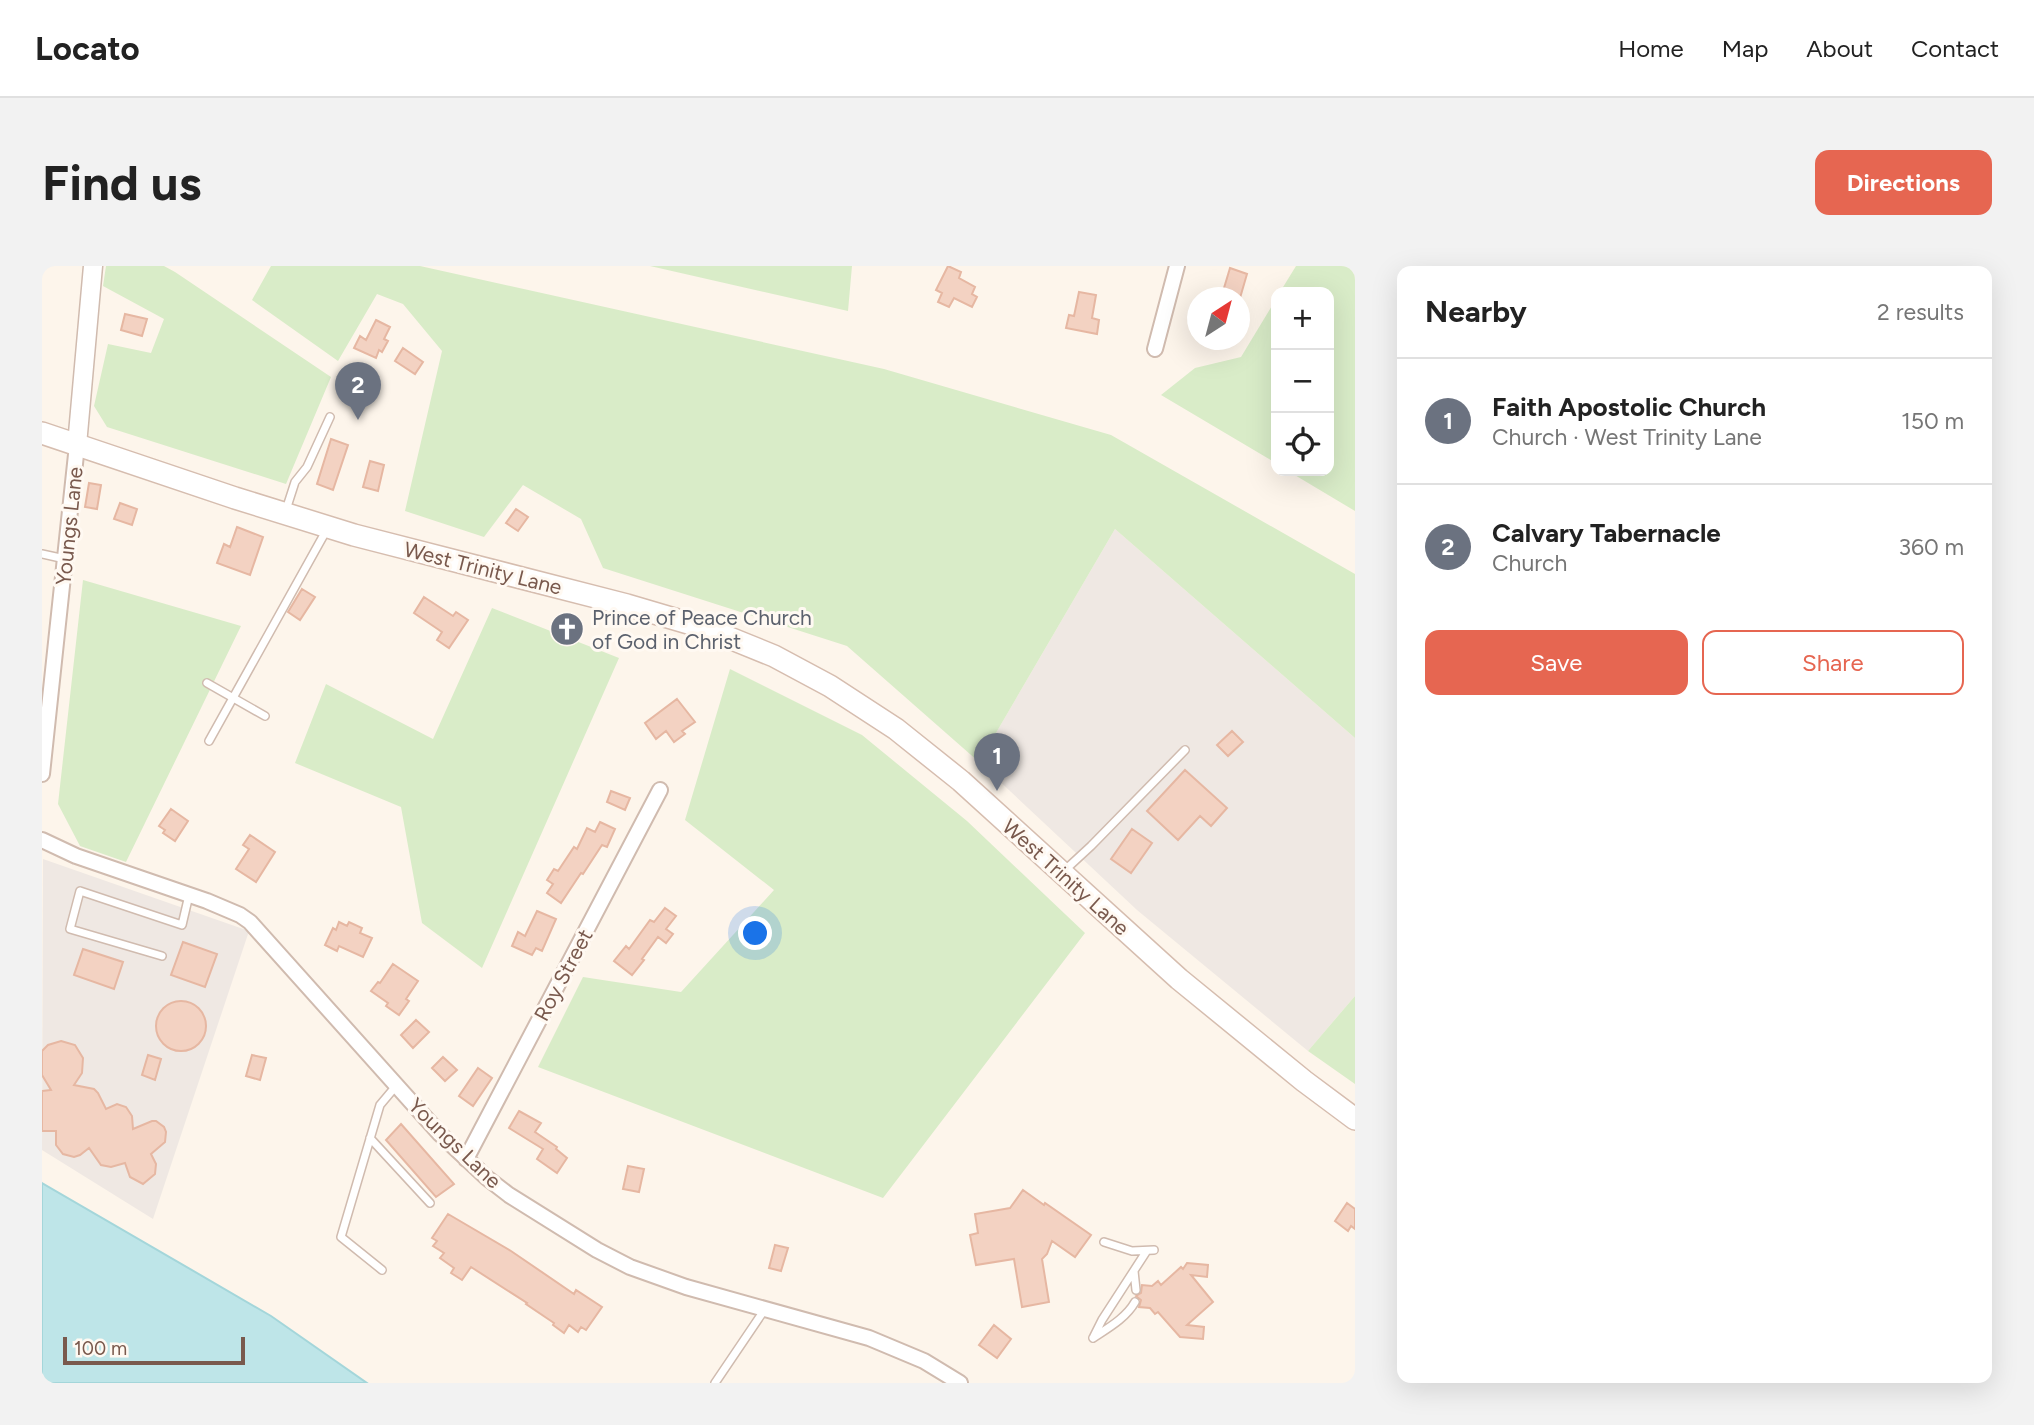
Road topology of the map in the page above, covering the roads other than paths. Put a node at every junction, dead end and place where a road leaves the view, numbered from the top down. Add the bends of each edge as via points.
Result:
1 (93, 266) edge
2 (1177, 266) edge
3 (1155, 349) dead end
4 (330, 417) dead end
5 (42, 433) edge
6 (77, 445) junction
7 (285, 513) junction
8 (328, 527) junction
9 (42, 554) edge
10 (65, 559) junction
11 (206, 682) dead end
12 (233, 697) junction
13 (265, 716) dead end
14 (209, 741) dead end
15 (1185, 750) dead end
16 (42, 774) edge
17 (660, 790) dead end
18 (42, 840) edge
19 (1062, 873) junction
20 (189, 894) junction
21 (162, 956) dead end
22 (397, 1086) junction
23 (1355, 1118) edge
24 (370, 1138) junction
25 (466, 1159) junction
26 (430, 1203) dead end
27 (1104, 1242) dead end
28 (382, 1270) dead end
29 (1134, 1270) junction
30 (1136, 1290) dead end
31 (1135, 1302) dead end
32 (765, 1308) junction
33 (715, 1383) edge
34 (960, 1383) edge

1 - 6 street
2 - 3 street
4 - 7 lane via 295,482
5 - 6 main road, West Trinity Lane
6 - 7 main road, West Trinity Lane
6 - 10 street, Youngs Lane
7 - 8 main road, West Trinity Lane
8 - 12 lane
8 - 19 main road, West Trinity Lane via 627,605 705,628 774,656 896,729
9 - 10 lane
10 - 16 street, Youngs Lane
11 - 12 lane
12 - 13 lane
12 - 14 lane
15 - 19 lane
17 - 25 street, Roy Street
18 - 20 street, Youngs Lane
19 - 23 main road, West Trinity Lane via 1179,979
20 - 21 lane via 182,925 80,891 70,929
20 - 22 street, Youngs Lane via 250,922
22 - 24 lane via 380,1105
22 - 25 street, Youngs Lane
24 - 26 lane
24 - 28 lane via 341,1237
25 - 32 street, Youngs Lane via 509,1195 630,1267
27 - 29 lane via 1150,1251
29 - 30 lane
29 - 31 lane via 1093,1338 1121,1319
32 - 33 lane
32 - 34 street, Youngs Lane via 869,1338 924,1361

